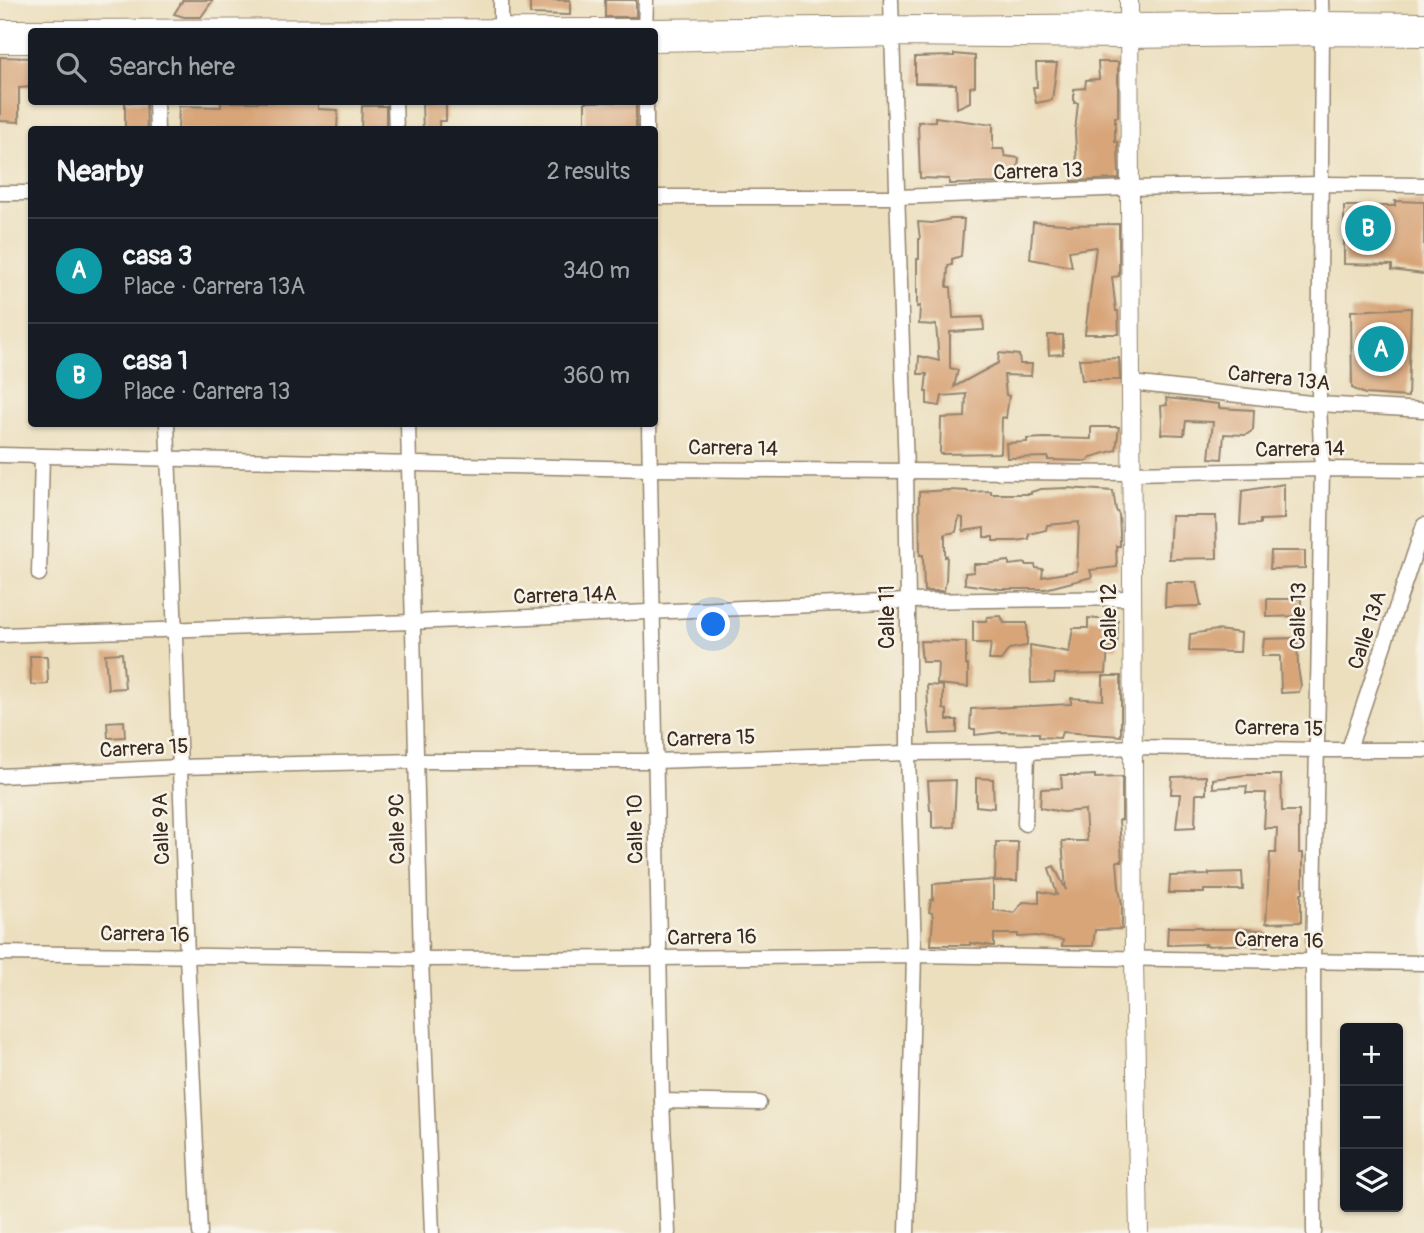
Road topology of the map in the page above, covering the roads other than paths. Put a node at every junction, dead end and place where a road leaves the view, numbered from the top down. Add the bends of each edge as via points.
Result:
1 (501, 0) edge
2 (646, 0) edge
3 (891, 0) edge
4 (1129, 0) edge
5 (1321, 0) edge
6 (1424, 22) edge
7 (501, 28) edge
8 (648, 28) edge
9 (1321, 28) junction
10 (0, 29) edge
11 (28, 29) edge
12 (892, 31) junction
13 (1129, 31) junction
14 (658, 34) edge
15 (1424, 37) edge
16 (0, 44) edge
17 (28, 44) edge
18 (156, 105) edge
19 (395, 105) edge
20 (646, 105) edge
21 (157, 126) edge
22 (396, 126) edge
23 (646, 126) edge
24 (1320, 184) junction
25 (1424, 186) edge
26 (1130, 188) junction
27 (0, 193) edge
28 (28, 193) edge
29 (658, 197) edge
30 (898, 198) junction
31 (1131, 383) junction
32 (1319, 404) junction
33 (1424, 410) edge
34 (167, 427) edge
35 (408, 427) edge
36 (649, 427) edge
37 (0, 455) edge
38 (42, 456) junction
39 (168, 458) junction
40 (410, 464) junction
41 (649, 468) junction
42 (1322, 469) junction
43 (1424, 470) edge
44 (906, 471) junction
45 (1132, 472) junction
46 (1424, 525) edge
47 (39, 574) dead end
48 (1132, 598) junction
49 (908, 601) junction
50 (652, 613) junction
51 (414, 622) junction
52 (174, 629) junction
53 (0, 635) edge
54 (1133, 747) junction
55 (1349, 749) junction
56 (1317, 750) junction
57 (1424, 750) edge
58 (1027, 752) junction
59 (908, 753) junction
60 (416, 761) junction
61 (655, 761) junction
62 (180, 767) junction
63 (0, 776) edge
64 (1026, 824) dead end
65 (0, 953) edge
66 (914, 955) junction
67 (187, 956) junction
68 (659, 958) junction
69 (421, 959) junction
70 (1134, 959) junction
71 (1313, 961) junction
72 (1424, 963) edge
73 (662, 1101) junction
74 (759, 1103) dead end
75 (200, 1233) edge
76 (432, 1233) edge
77 (668, 1233) edge
78 (907, 1233) edge
79 (1139, 1233) edge
80 (1314, 1233) edge

1 - 7 street
2 - 8 street
3 - 12 street, Calle 11
4 - 13 street, Calle 12
5 - 9 street, Calle 13
6 - 9 street
9 - 13 street
9 - 15 street
9 - 24 street, Calle 13
10 - 11 street
12 - 13 street
12 - 14 street
12 - 30 street, Calle 11
13 - 26 street, Calle 12
16 - 17 street
18 - 21 street
19 - 22 street
20 - 23 street
24 - 25 street, Carrera 13
24 - 26 street, Carrera 13
24 - 32 street, Calle 13
26 - 30 street, Carrera 13
26 - 31 street, Calle 12
27 - 28 street
29 - 30 street, Carrera 13
30 - 44 street, Calle 11
31 - 32 street, Carrera 13A
31 - 45 street, Calle 12
32 - 33 street, Carrera 13A
32 - 42 street, Calle 13
34 - 39 street, Calle 9A
35 - 40 street, Calle 9C
36 - 41 street, Calle 10
37 - 38 street, Carrera 14
38 - 39 street, Carrera 14
38 - 47 street
39 - 40 street, Carrera 14
39 - 52 street, Calle 9A
40 - 41 street, Carrera 14
40 - 51 street, Calle 9C
41 - 44 street, Carrera 14
41 - 50 street, Calle 10
42 - 43 street, Carrera 14
42 - 45 street, Carrera 14
42 - 56 street, Calle 13
44 - 45 street, Carrera 14
44 - 49 street, Calle 11
45 - 48 street, Calle 12
46 - 55 street, Calle 13A
48 - 49 street, Carrera 14A
48 - 54 street, Calle 12
49 - 50 street, Carrera 14A
49 - 59 street, Calle 11
50 - 51 street, Carrera 14A
50 - 61 street, Calle 10
51 - 52 street, Carrera 14A
51 - 60 street, Calle 9C
52 - 53 street, Carrera 14A
52 - 62 street, Calle 9A
54 - 56 street, Carrera 15
54 - 58 street, Carrera 15
54 - 70 street, Calle 12
55 - 56 street, Carrera 15
55 - 57 street, Carrera 15
56 - 71 street, Calle 13
58 - 59 street, Carrera 15
58 - 64 street
59 - 61 street, Carrera 15
59 - 66 street, Calle 11
60 - 61 street, Carrera 15
60 - 62 street, Carrera 15
60 - 69 street, Calle 9C
61 - 68 street, Calle 10
62 - 63 street, Carrera 15
62 - 67 street, Calle 9A
65 - 67 street, Carrera 16
66 - 68 street, Carrera 16
66 - 70 street, Carrera 16
66 - 78 street, Calle 11
67 - 69 street, Carrera 16
67 - 75 street, Calle 9A
68 - 69 street, Carrera 16
68 - 73 street, Calle 10
69 - 76 street, Calle 9C
70 - 71 street, Carrera 16
70 - 79 street, Calle 12
71 - 72 street, Carrera 16
71 - 80 street, Calle 13
73 - 74 street
73 - 77 street, Calle 10

